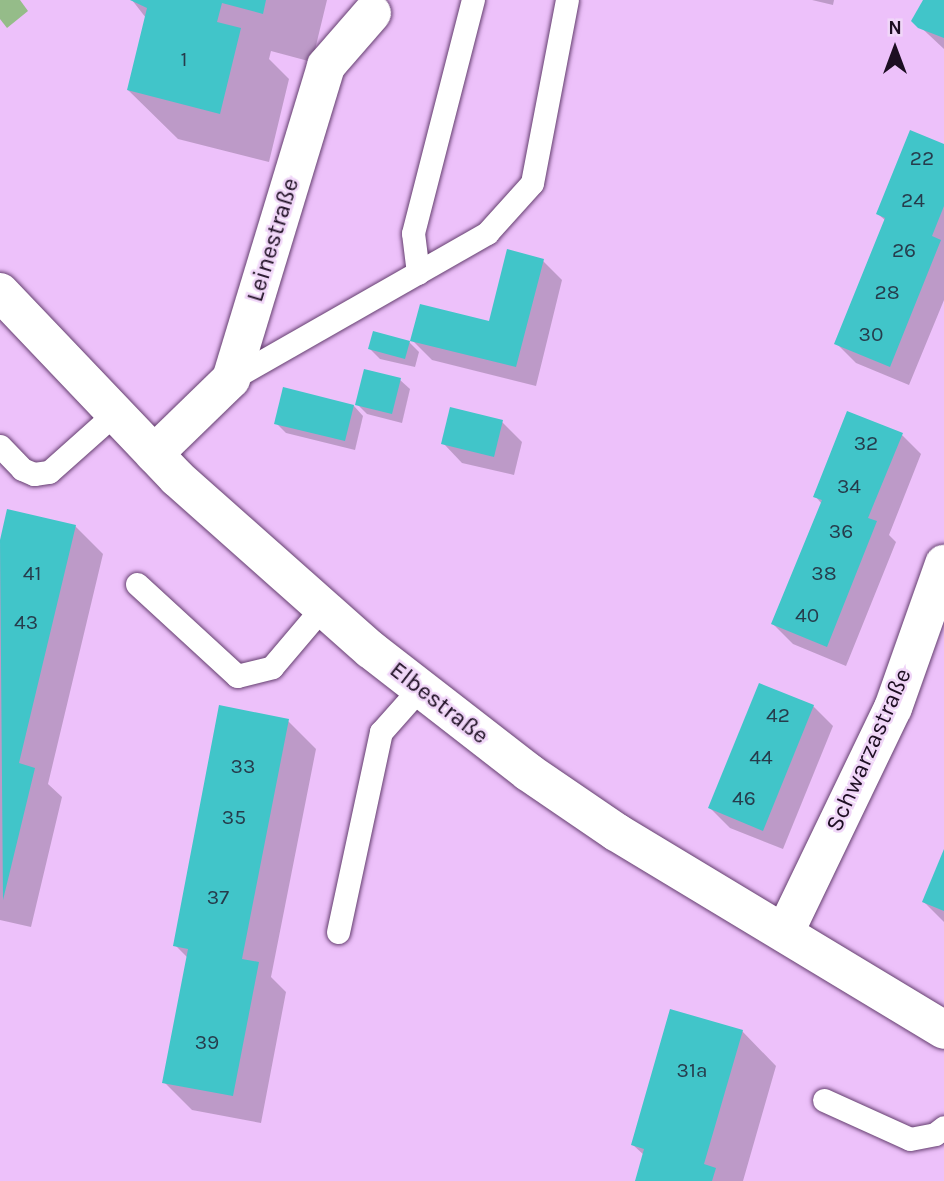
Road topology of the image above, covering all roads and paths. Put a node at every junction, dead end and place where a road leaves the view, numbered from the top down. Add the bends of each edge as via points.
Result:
1 (473, 0) edge
2 (566, 0) edge
3 (371, 7) edge
4 (418, 273) junction
5 (0, 292) edge
6 (231, 379) junction
7 (114, 414) junction
8 (0, 446) edge
9 (154, 454) junction
10 (944, 564) edge
11 (137, 584) dead end
12 (322, 608) junction
13 (420, 688) junction
14 (338, 932) dead end
15 (785, 932) junction
16 (944, 1030) edge
17 (824, 1100) dead end
18 (944, 1127) edge

1 - 4 lane via 413,233
2 - 4 lane via 532,183 487,233
3 - 6 street, Leinestraße via 326,66
4 - 6 lane
5 - 7 street, Elbestraße
6 - 9 street, Leinestraße
7 - 8 lane via 49,472 34,474 22,469
7 - 9 street, Elbestraße
9 - 12 street, Elbestraße
10 - 15 street, Schwarzastraße via 893,708
11 - 12 lane via 237,676 272,667
12 - 13 street, Elbestraße
13 - 14 lane via 381,732
13 - 15 street, Elbestraße via 528,772 616,832
15 - 16 street, Elbestraße
17 - 18 lane via 910,1139 935,1134

